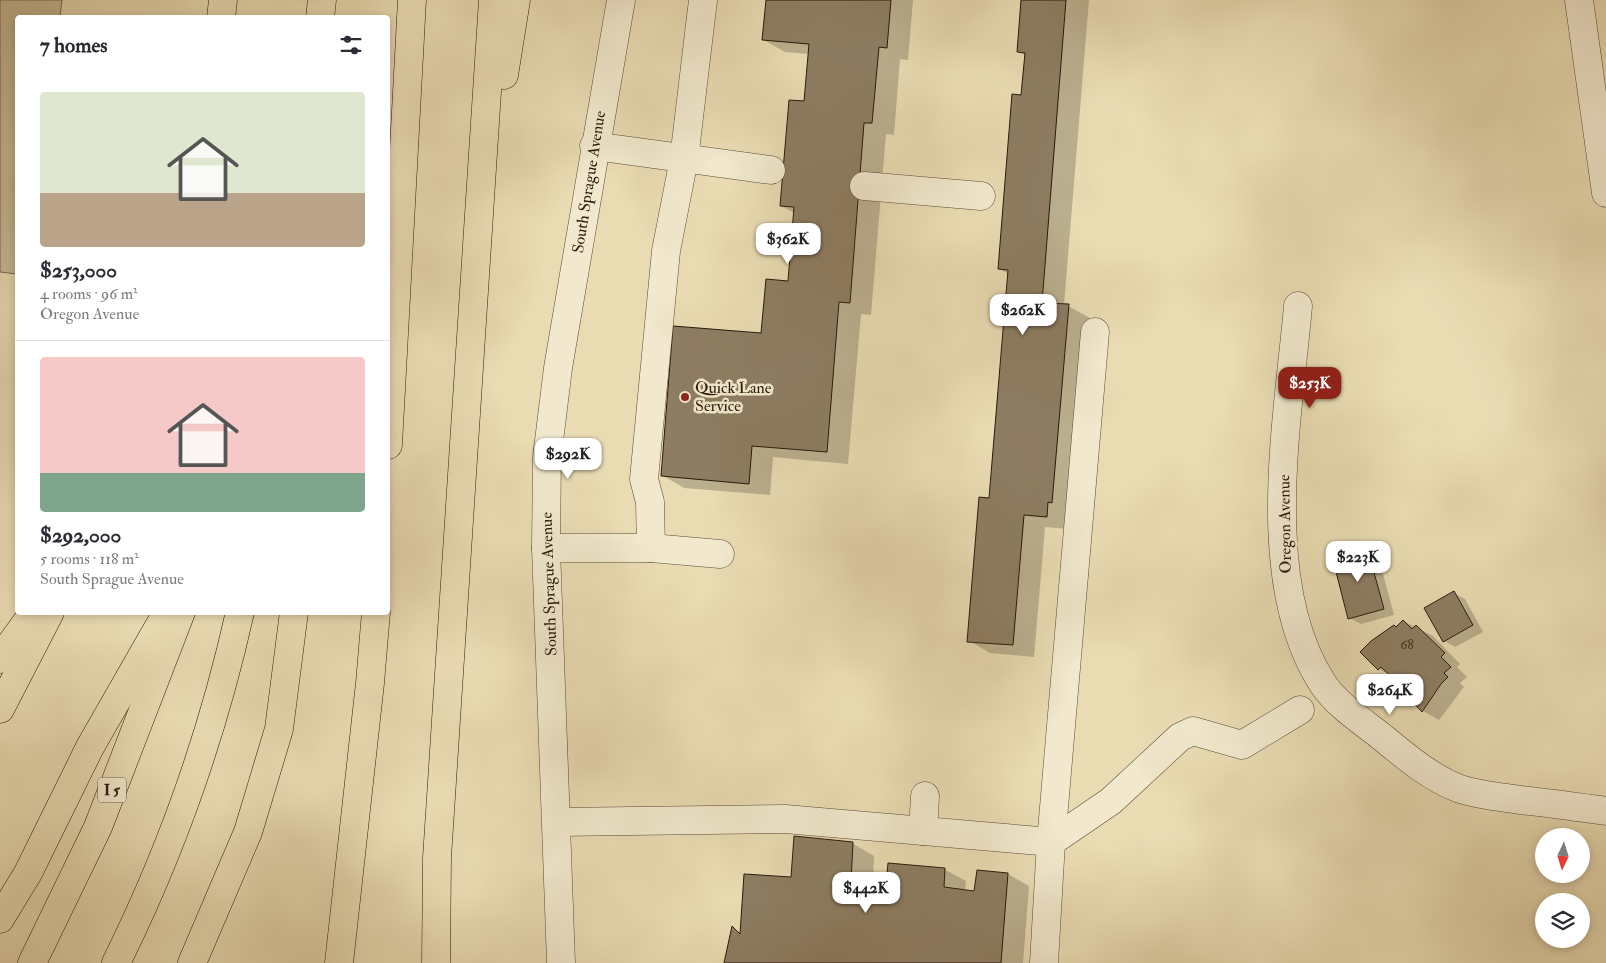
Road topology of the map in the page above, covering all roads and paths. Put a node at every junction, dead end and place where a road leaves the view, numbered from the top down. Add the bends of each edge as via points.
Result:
1 (211, 0) edge
2 (223, 0) edge
3 (322, 0) edge
4 (412, 0) edge
5 (493, 0) edge
6 (516, 0) edge
7 (621, 0) edge
8 (703, 0) edge
9 (1579, 0) edge
10 (213, 15) edge
11 (221, 15) edge
12 (320, 15) edge
13 (404, 135) junction
14 (594, 146) junction
15 (684, 159) junction
16 (390, 167) edge
17 (771, 170) dead end
18 (864, 186) dead end
19 (1606, 193) edge
20 (981, 196) dead end
21 (1298, 306) dead end
22 (1095, 332) dead end
23 (471, 334) junction
24 (390, 406) edge
25 (546, 548) junction
26 (651, 548) junction
27 (720, 554) dead end
28 (32, 615) edge
29 (48, 615) edge
30 (165, 615) edge
31 (180, 615) edge
32 (239, 615) edge
33 (294, 615) edge
34 (376, 615) edge
35 (0, 659) edge
36 (0, 710) edge
37 (1300, 710) dead end
38 (925, 796) dead end
39 (1606, 811) edge
40 (557, 822) junction
41 (923, 831) junction
42 (1051, 842) junction
43 (437, 858) junction
44 (0, 919) edge
45 (32, 963) edge
46 (116, 963) edge
47 (192, 963) edge
48 (339, 963) edge
49 (423, 963) edge
50 (436, 963) edge
51 (561, 963) edge
52 (1044, 963) edge

1 - 10 highway
2 - 11 highway
3 - 12 highway
4 - 13 highway
5 - 23 highway
6 - 23 highway
7 - 14 street, South Sprague Avenue
8 - 15 street
9 - 19 street
13 - 16 highway
13 - 24 highway
14 - 15 street
14 - 25 street, South Sprague Avenue via 550,427
15 - 17 street
15 - 26 street via 666,251 644,479 650,502
18 - 20 street
21 - 39 street, Oregon Avenue via 1284,472 1283,555 1287,587 1297,623 1324,684 1348,710 1443,782 1479,793
22 - 42 street
23 - 43 highway
25 - 26 street
25 - 40 street, South Sprague Avenue
26 - 27 street
28 - 35 highway
29 - 36 highway
30 - 44 highway via 90,746 28,873
31 - 45 highway, I 5 via 98,827
32 - 46 highway via 186,800
33 - 47 highway via 279,728 248,832
34 - 48 highway
37 - 42 street via 1242,745 1193,731 1180,737 1111,801
38 - 41 street
40 - 41 street via 785,820
40 - 51 street, South Sprague Avenue
41 - 42 street
42 - 52 street
43 - 49 highway
43 - 50 highway

